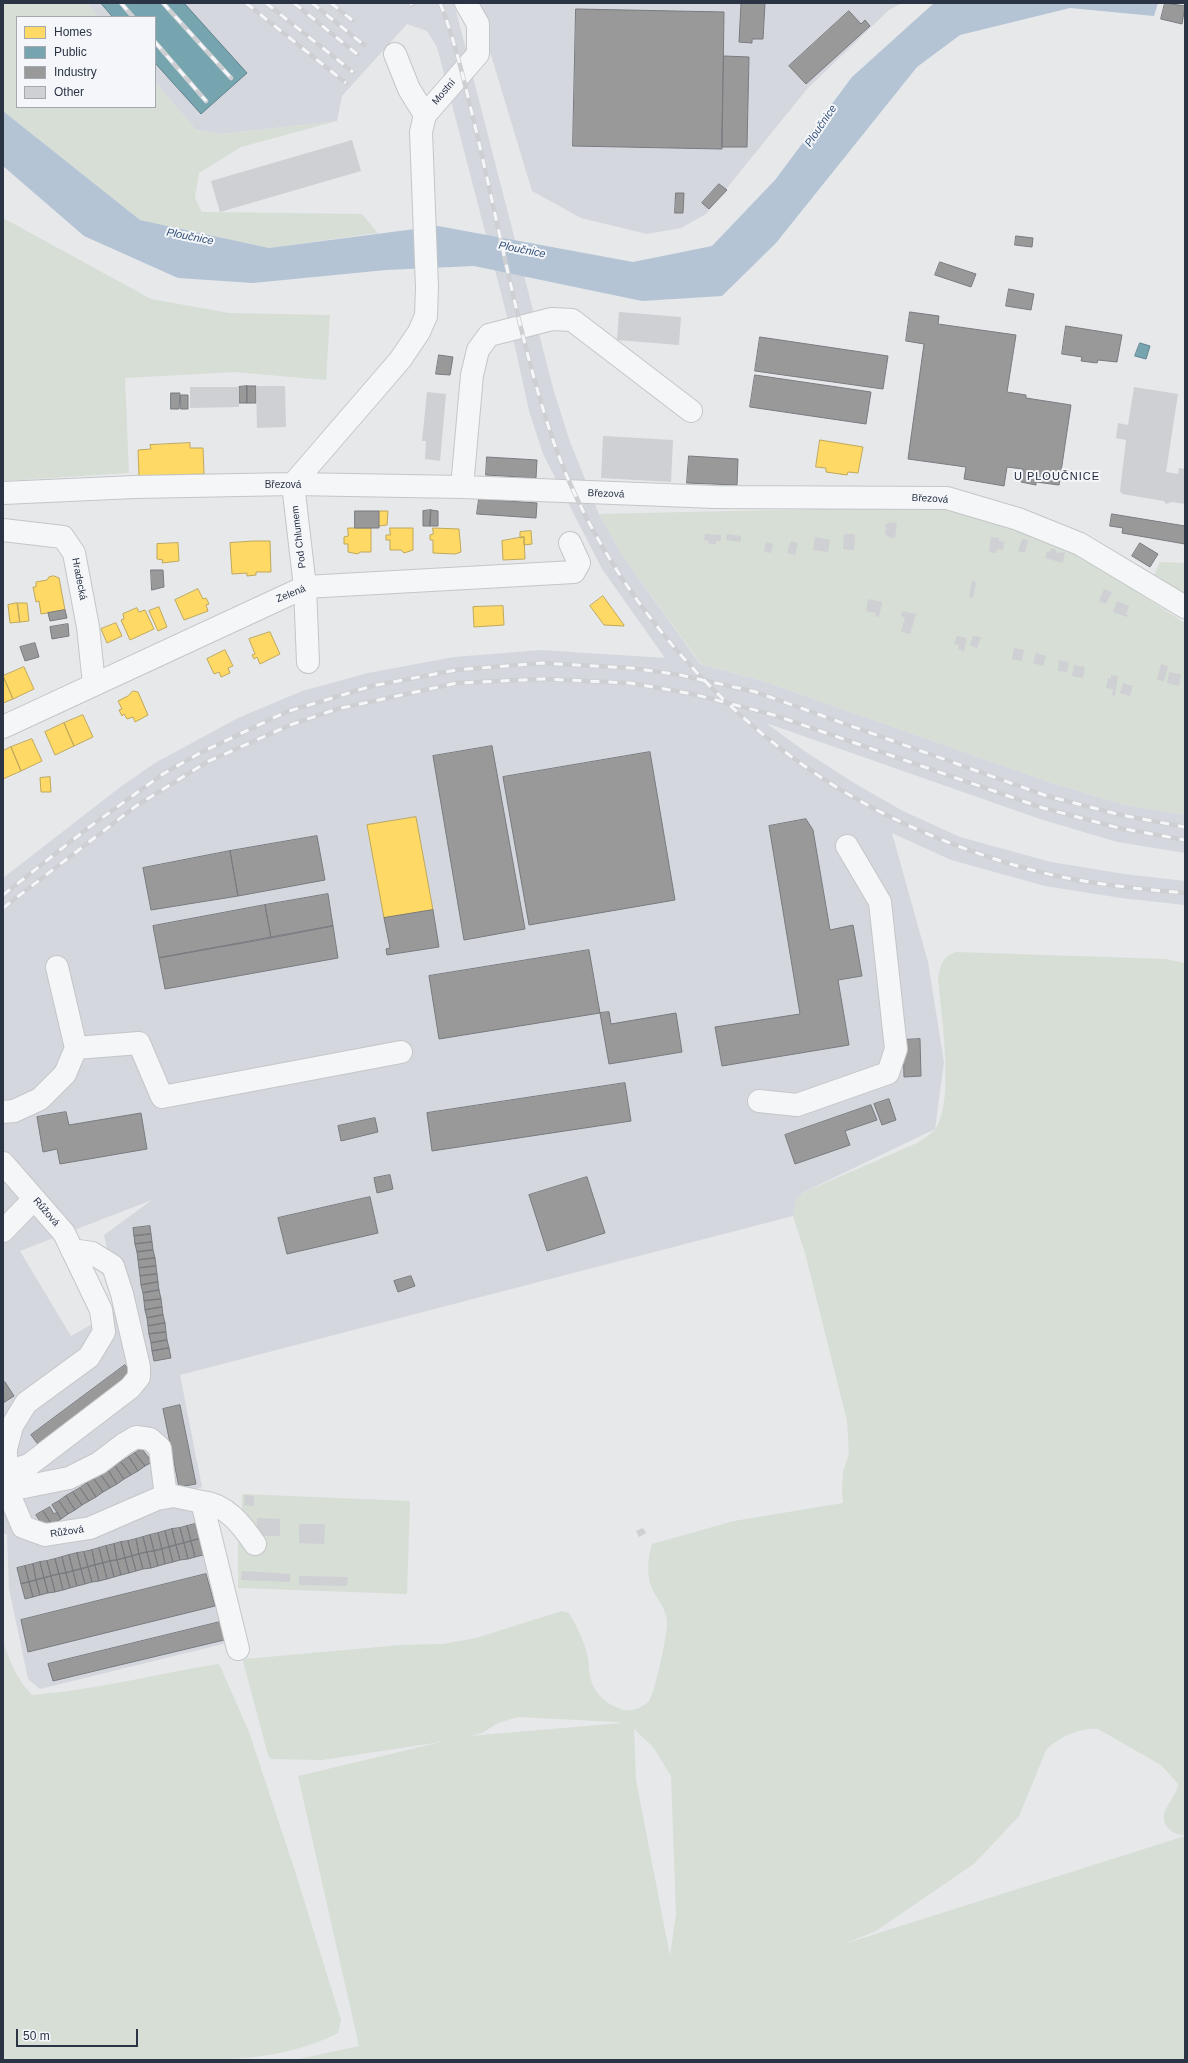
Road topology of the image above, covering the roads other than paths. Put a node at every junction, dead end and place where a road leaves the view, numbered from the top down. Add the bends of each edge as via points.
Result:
1 (466, 3) edge
2 (395, 54) dead end
3 (425, 115) junction
4 (691, 411) dead end
5 (293, 484) junction
6 (462, 487) junction
7 (3, 493) edge
8 (3, 530) edge
9 (570, 543) dead end
10 (305, 587) junction
11 (1185, 607) edge
12 (308, 662) dead end
13 (94, 684) junction
14 (3, 727) edge
15 (847, 846) dead end
16 (57, 967) dead end
17 (76, 1048) junction
18 (401, 1052) dead end
19 (759, 1101) dead end
20 (3, 1112) edge
21 (3, 1163) edge
22 (34, 1198) junction
23 (3, 1231) edge
24 (72, 1250) junction
25 (26, 1403) junction
26 (3, 1413) edge
27 (8, 1481) junction
28 (166, 1497) junction
29 (202, 1502) junction
30 (255, 1544) dead end
31 (238, 1649) dead end

1 - 3 street, Mostní via 478,24 478,54
2 - 3 street via 409,89
3 - 5 street, Mostní via 421,132 426,316 409,349
4 - 6 street via 572,320 552,318 489,335 478,350 472,374
5 - 6 street, Březová
5 - 7 street, Březová
5 - 10 street, Pod Chlumem
6 - 11 street, Březová via 715,497 947,498 1018,519 1080,544
8 - 13 street, Hradecká via 62,537 74,553 88,627
9 - 10 street, Zelená via 579,563 574,572
10 - 12 street, Pod Chlumem
10 - 13 street, Zelená
13 - 14 street, Zelená
15 - 19 street via 880,902 896,1048 888,1073 797,1105
16 - 17 street
17 - 18 street via 139,1043 162,1097
17 - 20 street via 65,1074 40,1099
21 - 22 street, Růžová
22 - 23 street
22 - 24 street, Růžová via 64,1233
24 - 25 street, Růžová via 101,1310 104,1332 89,1357
24 - 27 street via 92,1253 113,1266 128,1316 139,1377 130,1388
25 - 26 street
25 - 27 street, Růžová via 12,1426 6,1449
27 - 28 street, Růžová via 23,1527 45,1535 90,1528
27 - 28 street via 69,1478 99,1463 136,1437 150,1439 160,1448
28 - 29 street, Růžová via 174,1496
29 - 30 street, Růžová via 214,1503 240,1522
29 - 31 street

